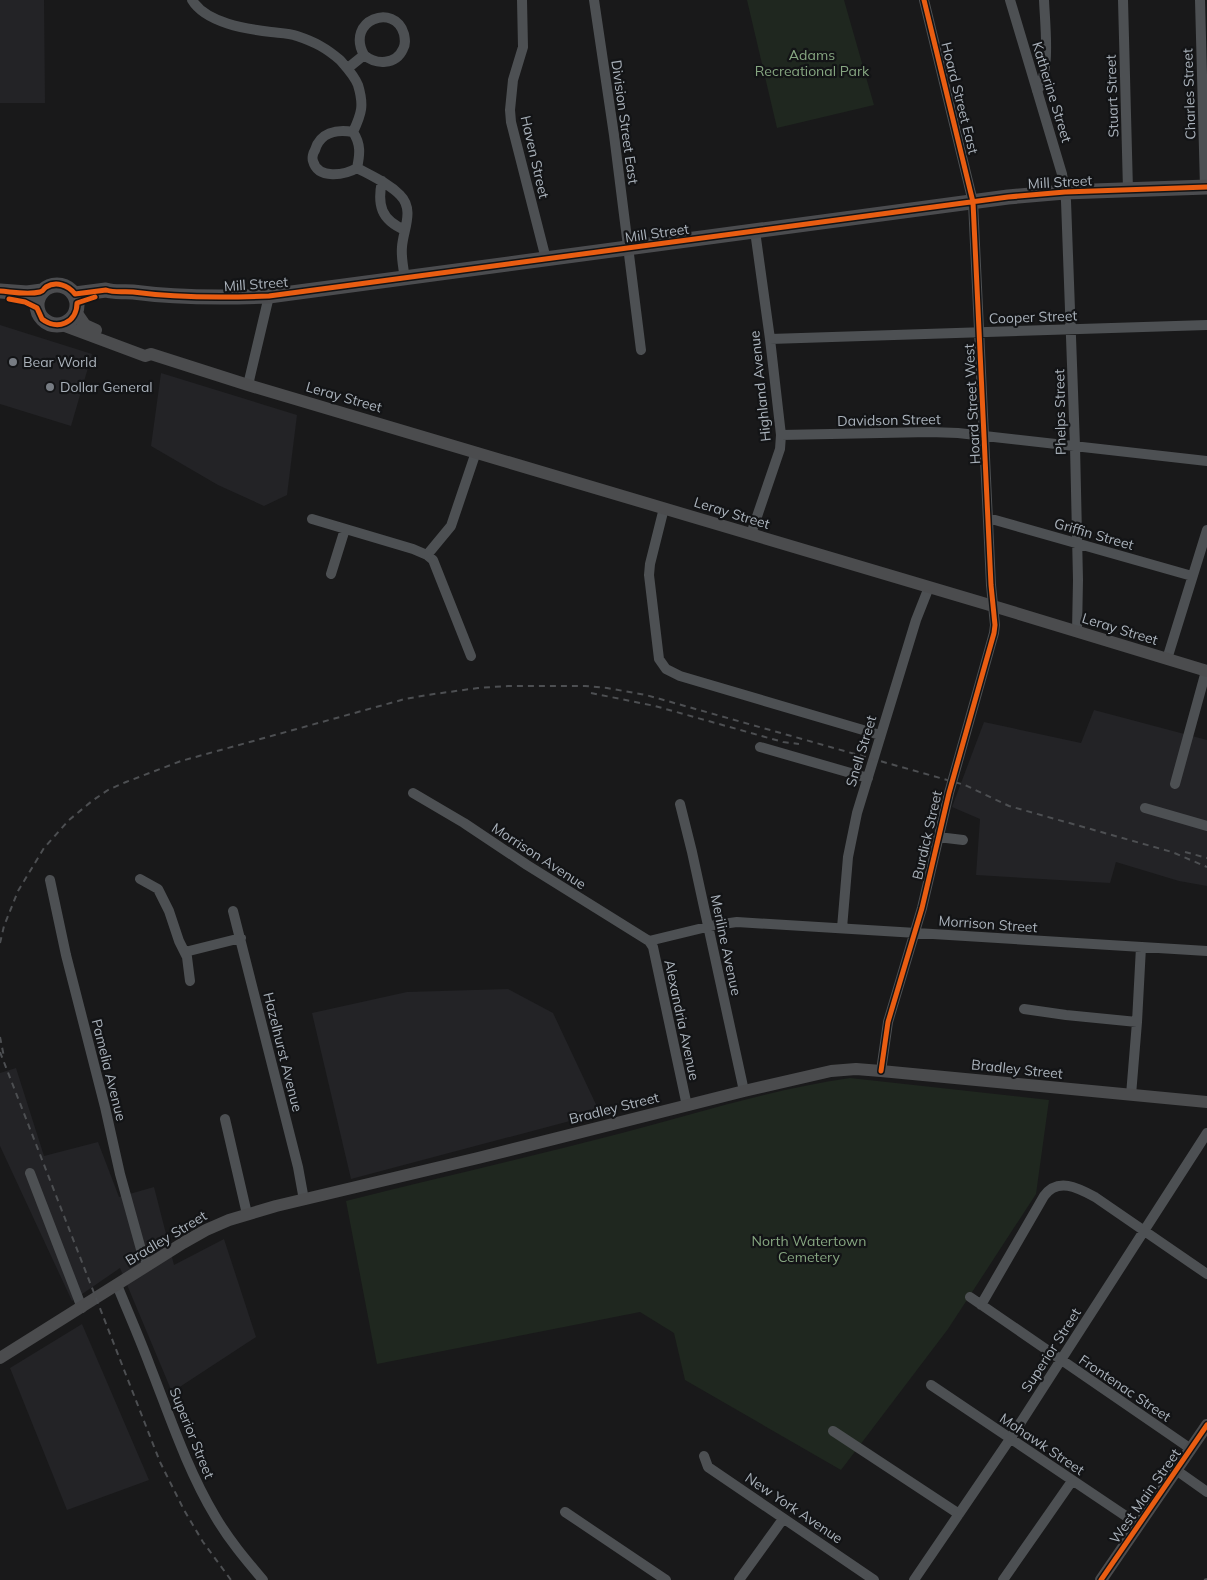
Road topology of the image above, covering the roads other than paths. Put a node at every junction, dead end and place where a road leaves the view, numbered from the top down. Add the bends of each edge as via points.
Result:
1 (192, 0) edge
2 (522, 0) edge
3 (594, 0) edge
4 (924, 0) edge
5 (1010, 0) edge
6 (1044, 0) edge
7 (1123, 0) edge
8 (1200, 0) edge
9 (364, 55) junction
10 (348, 68) junction
11 (1038, 91) junction
12 (352, 132) junction
13 (357, 168) junction
14 (382, 182) junction
15 (1206, 188) edge
16 (1128, 190) junction
17 (1065, 192) junction
18 (973, 202) junction
19 (405, 230) junction
20 (755, 231) junction
21 (627, 248) junction
22 (546, 259) junction
23 (405, 278) junction
24 (0, 291) edge
25 (42, 292) junction
26 (269, 296) junction
27 (0, 298) edge
28 (76, 303) junction
29 (37, 308) junction
30 (62, 325) junction
31 (1207, 325) edge
32 (1072, 330) junction
33 (980, 332) junction
34 (770, 339) junction
35 (642, 350) dead end
36 (151, 354) junction
37 (248, 385) junction
38 (781, 435) junction
39 (984, 436) junction
40 (1075, 446) junction
41 (476, 452) junction
42 (1207, 462) edge
43 (664, 508) junction
44 (988, 518) junction
45 (312, 519) dead end
46 (345, 529) junction
47 (1207, 532) edge
48 (751, 534) junction
49 (1076, 543) junction
50 (427, 555) junction
51 (331, 574) dead end
52 (1192, 576) junction
53 (929, 587) junction
54 (993, 606) junction
55 (1077, 631) junction
56 (470, 656) dead end
57 (1167, 659) junction
58 (1206, 671) edge
59 (880, 735) junction
60 (760, 747) dead end
61 (868, 778) junction
62 (1174, 784) dead end
63 (413, 794) dead end
64 (680, 804) dead end
65 (1145, 808) dead end
66 (1207, 826) edge
67 (938, 837) junction
68 (963, 840) dead end
69 (140, 879) dead end
70 (50, 880) dead end
71 (233, 911) dead end
72 (707, 927) junction
73 (842, 928) junction
74 (915, 933) junction
75 (240, 938) junction
76 (649, 941) junction
77 (1141, 947) junction
78 (1207, 951) edge
79 (185, 952) junction
80 (190, 981) dead end
81 (1024, 1009) dead end
82 (1137, 1022) junction
83 (881, 1071) junction
84 (744, 1091) junction
85 (1131, 1095) junction
86 (1207, 1102) edge
87 (687, 1106) junction
88 (225, 1119) dead end
89 (1207, 1133) edge
90 (30, 1173) dead end
91 (304, 1200) junction
92 (247, 1214) junction
93 (1144, 1230) junction
94 (148, 1265) junction
95 (1207, 1274) edge
96 (117, 1285) junction
97 (970, 1297) dead end
98 (981, 1305) junction
99 (82, 1308) junction
100 (0, 1358) edge
101 (1061, 1361) junction
102 (931, 1384) dead end
103 (1207, 1425) edge
104 (833, 1431) dead end
105 (1010, 1439) junction
106 (1191, 1449) junction
107 (704, 1456) dead end
108 (1176, 1470) junction
109 (1072, 1481) junction
110 (1207, 1492) edge
111 (565, 1512) dead end
112 (959, 1514) junction
113 (783, 1519) junction
114 (1139, 1525) junction
115 (264, 1580) edge
116 (666, 1580) edge
117 (740, 1580) edge
118 (874, 1580) edge
119 (914, 1580) edge
120 (1003, 1580) edge
121 (1101, 1580) edge

1 - 10 street via 213,18 254,30 296,36 327,48
2 - 22 street, Haven Street via 523,48 514,80 511,122
3 - 21 street, Division Street East
4 - 18 street, Hoard Street East
5 - 11 street, Katherine Street
6 - 11 street via 1045,70 1043,84
7 - 16 street, Stuart Street
8 - 15 street, Charles Street
9 - 9 street via 359,41 365,24 381,17 397,22 405,40 399,56 385,62
9 - 10 street
10 - 12 street via 356,79 362,105
11 - 17 street, Katherine Street
12 - 13 street via 359,140
12 - 13 street via 336,131 321,137 313,153 313,162 318,169 336,175
13 - 14 street
14 - 19 street via 402,196 408,218
14 - 19 street via 380,208
15 - 16 highway, Mill Street
16 - 17 highway, Mill Street
17 - 18 highway, Mill Street
17 - 32 street, Phelps Street
18 - 20 highway, Mill Street
18 - 33 street, Hoard Street West
19 - 23 street via 402,244
20 - 21 highway, Mill Street
20 - 34 street, Highland Avenue
21 - 22 highway, Mill Street
21 - 35 street, Division Street East
22 - 23 highway, Mill Street
23 - 26 highway, Mill Street
24 - 25 highway
25 - 28 highway via 50,286 68,287
25 - 29 highway
26 - 28 highway, Mill Street via 199,298 122,291
26 - 37 street
27 - 29 highway via 25,302
28 - 30 highway via 70,321
28 - 36 main road via 81,321 89,327
29 - 30 highway via 45,322
30 - 36 main road via 145,356
31 - 32 street, Cooper Street
32 - 33 street, Cooper Street
32 - 40 street, Phelps Street
33 - 34 street, Cooper Street
33 - 39 street, Hoard Street West
34 - 38 street, Highland Avenue
36 - 37 main road, Leray Street
37 - 41 main road, Leray Street
38 - 39 street, Davidson Street via 930,432
38 - 48 street, Highland Avenue via 780,449
39 - 40 street, Davidson Street
39 - 44 street, Hoard Street West
40 - 42 street, Davidson Street
40 - 49 street, Phelps Street
41 - 43 main road, Leray Street
41 - 50 street via 451,526
43 - 48 main road, Leray Street
43 - 59 street via 649,575 659,659 666,669 680,676
44 - 49 street, Griffin Street
44 - 54 street, Hoard Street West
45 - 46 street
46 - 50 street
46 - 51 street
47 - 52 street
48 - 53 main road, Leray Street
49 - 52 street, Griffin Street
49 - 55 street, Phelps Street
50 - 56 street via 433,560
52 - 57 street
53 - 54 main road, Leray Street
53 - 59 street, Snell Street
54 - 55 main road, Leray Street
54 - 67 street, Burdick Street via 994,633
55 - 57 main road, Leray Street
57 - 58 main road, Leray Street
58 - 62 street
59 - 61 street, Snell Street
60 - 61 street
61 - 73 street, Snell Street via 848,856
63 - 76 street, Morrison Avenue
64 - 72 street, Meriline Avenue
65 - 66 street
67 - 68 street
67 - 74 street, Burdick Street
69 - 79 street via 158,889
70 - 94 street, Pamelia Avenue via 120,1174
71 - 75 street, Hazelhurst Avenue
72 - 73 street, Morrison Street via 737,922
72 - 76 street, Morrison Street
72 - 84 street, Meriline Avenue
73 - 74 street, Morrison Street
74 - 77 street, Morrison Street
74 - 83 street, Burdick Street via 888,1022
75 - 79 street
75 - 91 street, Hazelhurst Avenue
76 - 87 street, Alexandria Avenue
77 - 78 street, Morrison Street
77 - 82 street
79 - 80 street
81 - 82 street
82 - 85 street
83 - 84 main road, Bradley Street via 831,1071
83 - 85 main road, Bradley Street
84 - 87 main road, Bradley Street
85 - 86 main road, Bradley Street
87 - 91 main road, Bradley Street
88 - 92 street
89 - 93 street, Superior Street
90 - 99 street
91 - 92 main road, Bradley Street
92 - 94 main road, Bradley Street via 206,1230
93 - 95 street
93 - 98 street via 1076,1188 1067,1185 1049,1189
93 - 101 street, Superior Street
94 - 96 main road, Bradley Street
96 - 99 main road, Bradley Street
96 - 115 street, Superior Street via 197,1484 225,1532
97 - 98 street, Frontenac Street
98 - 101 street, Frontenac Street
99 - 100 main road, Bradley Street
101 - 105 street, Superior Street
101 - 106 street, Frontenac Street
102 - 105 street, Mohawk Street
103 - 106 main road, West Main Street
104 - 112 street
105 - 109 street, Mohawk Street
105 - 112 street, Superior Street
106 - 108 main road, West Main Street
107 - 113 street, New York Avenue via 708,1467
108 - 110 street
108 - 114 main road, West Main Street
109 - 114 street, Mohawk Street
109 - 120 street
111 - 116 street
112 - 119 street, Superior Street
113 - 117 street
113 - 118 street, New York Avenue
114 - 121 main road, West Main Street

